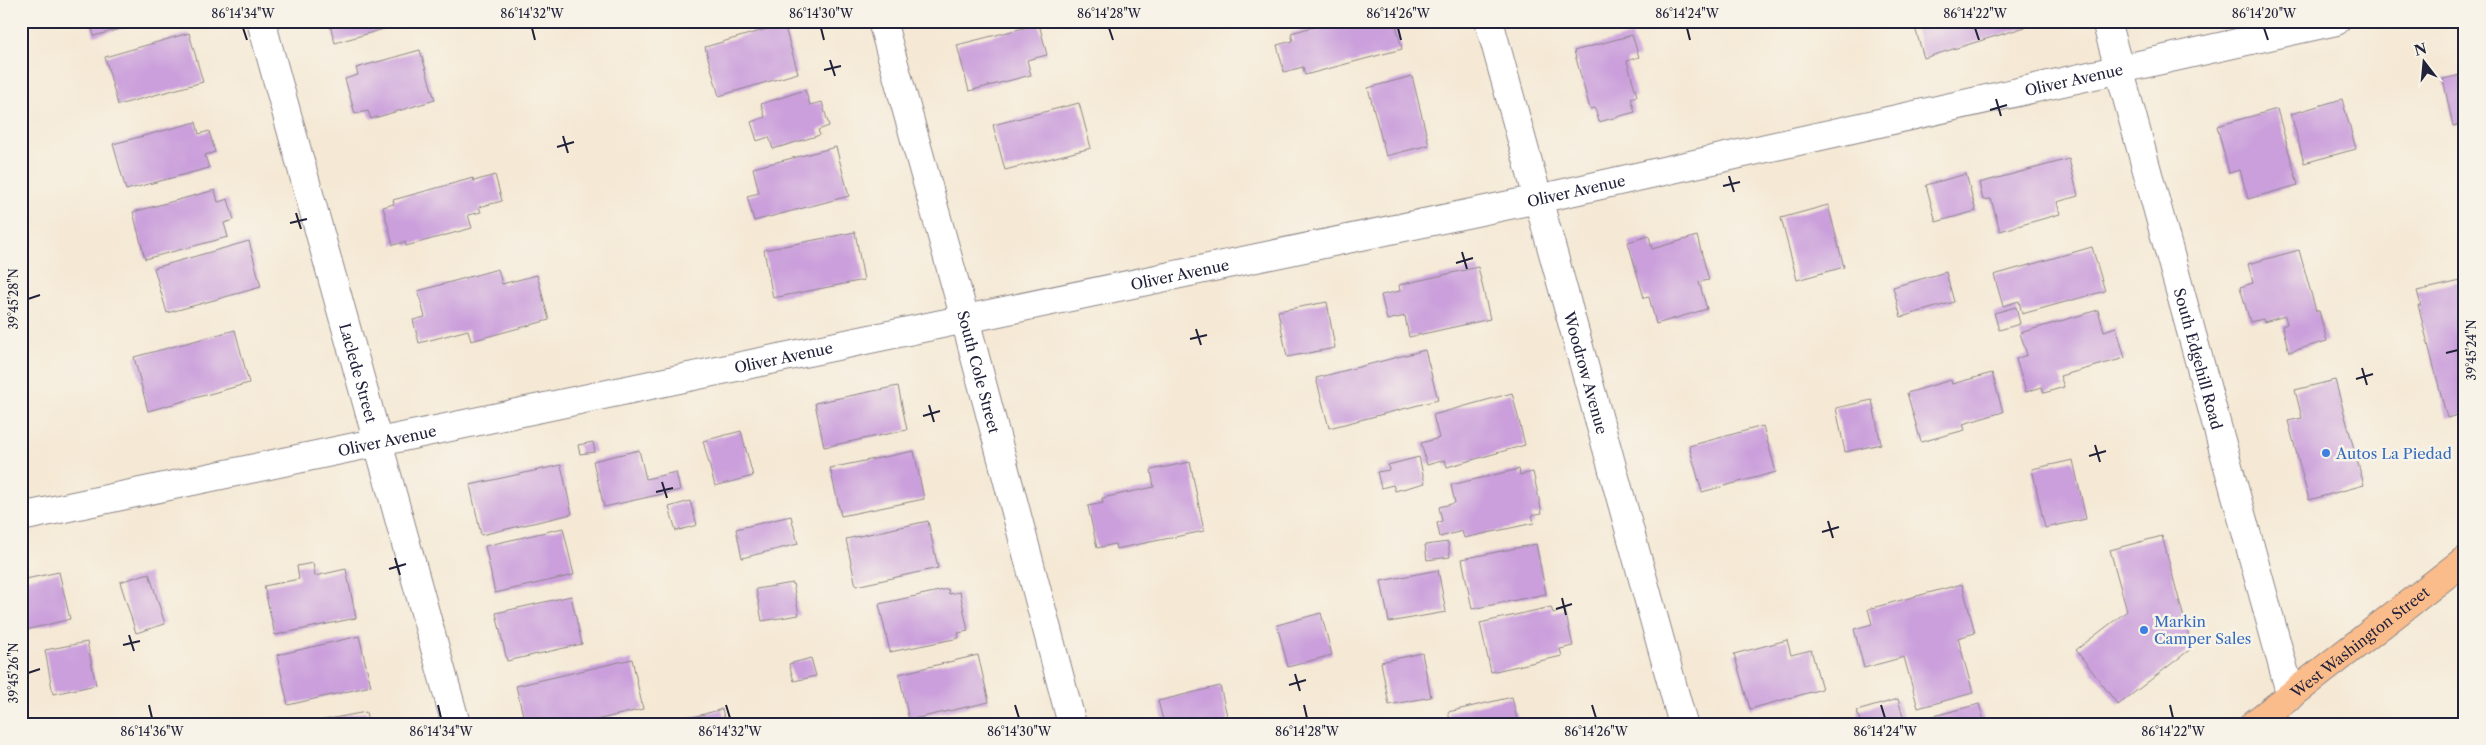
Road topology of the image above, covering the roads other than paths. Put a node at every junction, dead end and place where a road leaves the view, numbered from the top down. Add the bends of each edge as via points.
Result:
1 (261, 21) edge
2 (882, 21) edge
3 (1489, 21) edge
4 (2106, 21) edge
5 (2336, 21) edge
6 (2119, 68) junction
7 (1538, 199) junction
8 (965, 319) junction
9 (377, 442) junction
10 (21, 516) edge
11 (2465, 560) edge
12 (2291, 696) junction
13 (456, 724) edge
14 (1072, 724) edge
15 (1683, 724) edge
16 (2254, 724) edge

1 - 9 street, Laclede Street
2 - 8 street, South Cole Street
3 - 7 street, Woodrow Avenue
4 - 6 street, South Edgehill Road
5 - 6 street, Oliver Avenue
6 - 7 street, Oliver Avenue
6 - 12 street, South Edgehill Road
7 - 8 street, Oliver Avenue
7 - 15 street, Woodrow Avenue
8 - 9 street, Oliver Avenue
8 - 14 street, South Cole Street
9 - 10 street, Oliver Avenue
9 - 13 street, Laclede Street
11 - 12 main road, West Washington Street
12 - 16 main road, West Washington Street

